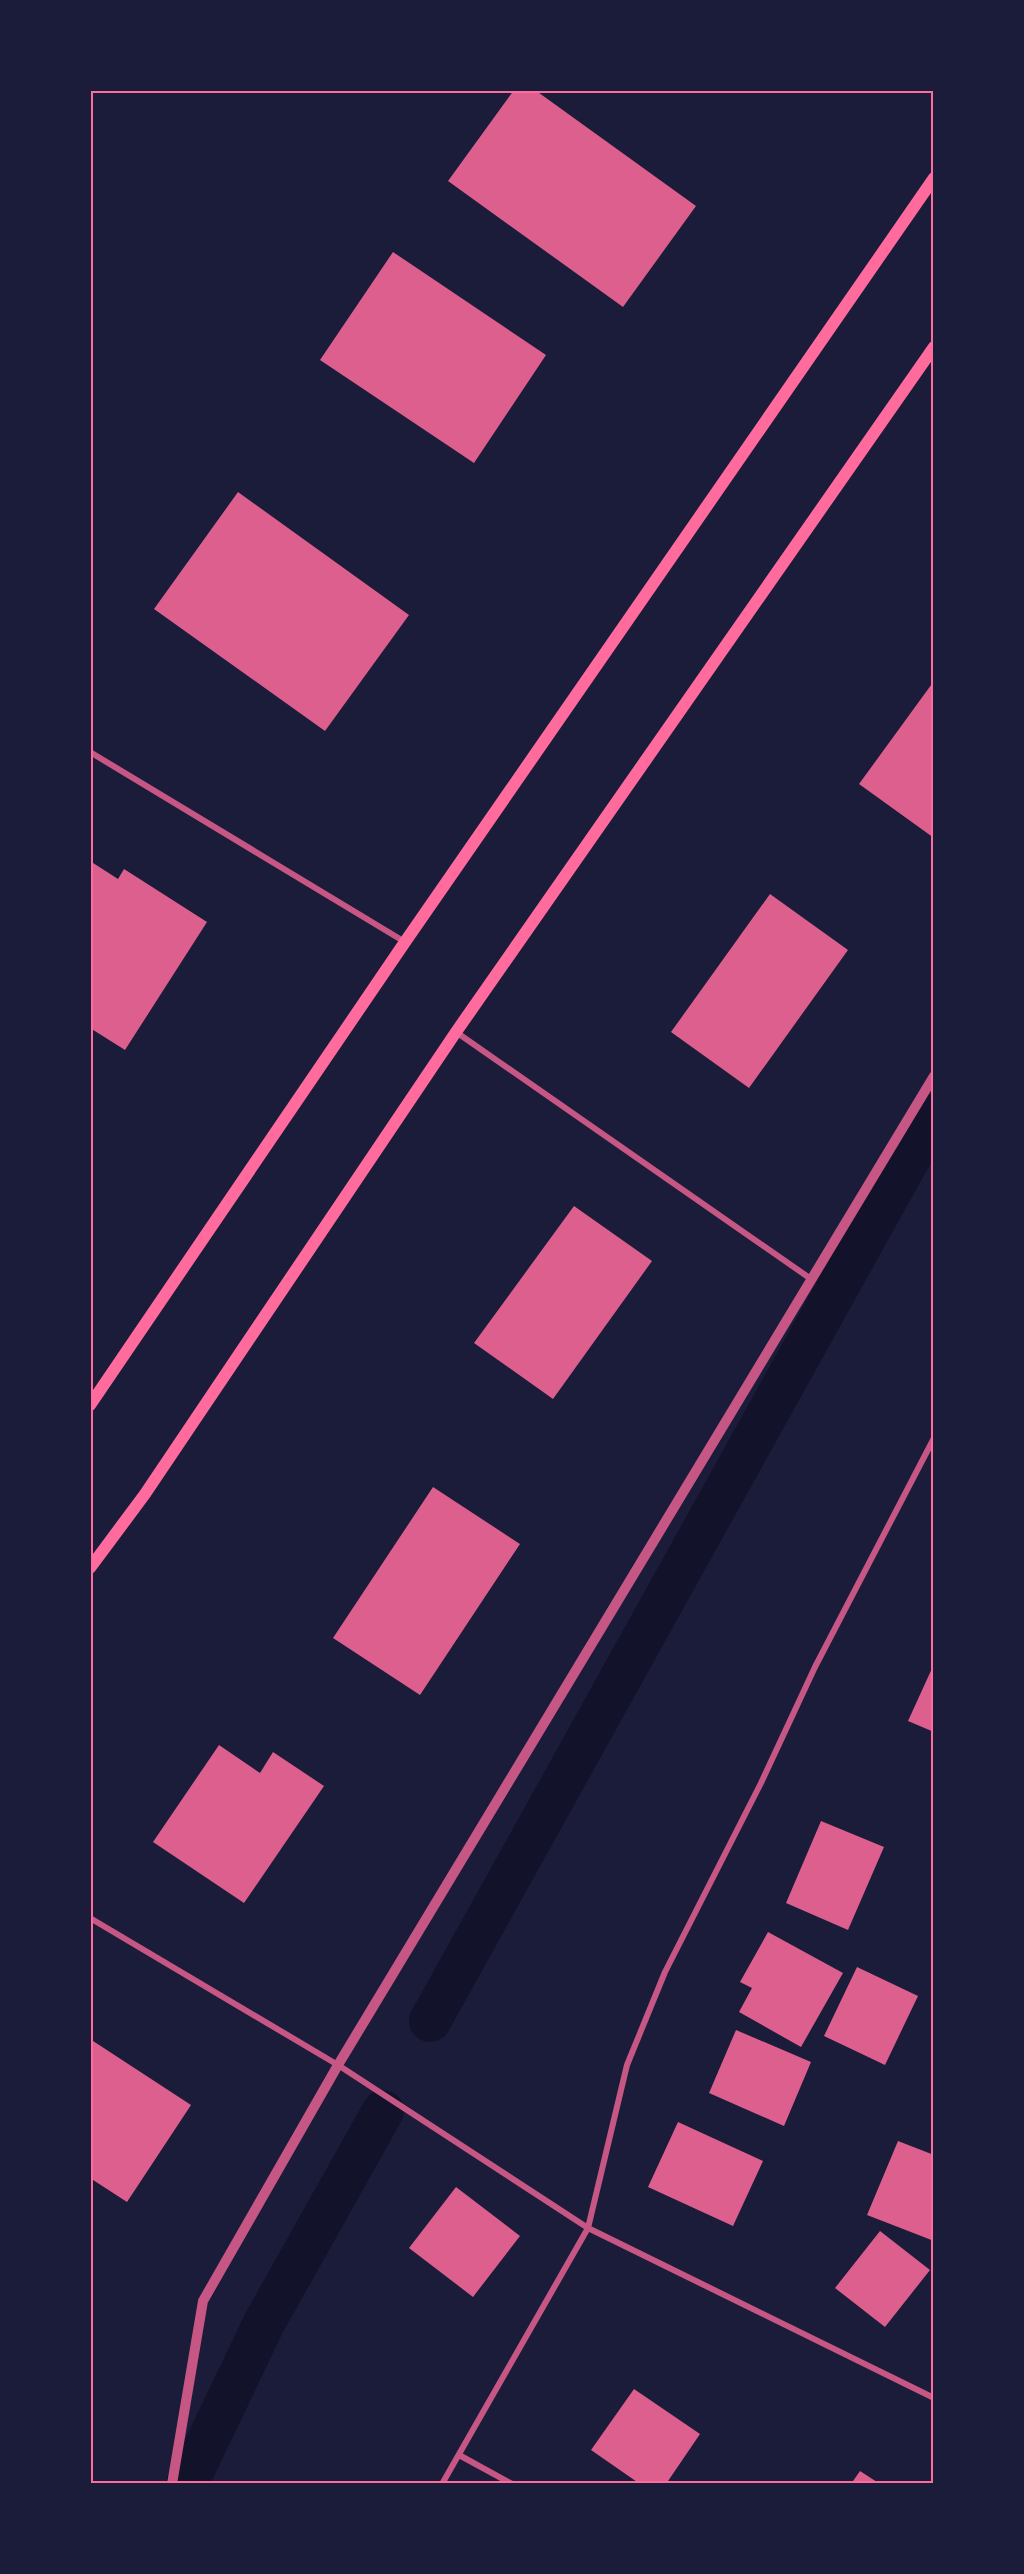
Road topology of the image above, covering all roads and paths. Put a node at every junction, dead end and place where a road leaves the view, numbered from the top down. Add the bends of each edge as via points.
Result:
1 (934, 178) edge
2 (934, 347) edge
3 (90, 752) edge
4 (405, 942) junction
5 (456, 1032) junction
6 (934, 1076) edge
7 (811, 1279) junction
8 (90, 1405) edge
9 (934, 1438) edge
10 (90, 1568) edge
11 (90, 1918) edge
12 (338, 2065) junction
13 (588, 2228) junction
14 (934, 2398) edge
15 (459, 2455) junction
16 (172, 2484) edge
17 (442, 2484) edge
18 (512, 2484) edge

1 - 4 main road
2 - 5 main road
3 - 4 street
4 - 8 main road
5 - 7 street
5 - 10 main road via 145,1494
6 - 7 street
7 - 12 street
9 - 13 street via 664,1972 627,2065
11 - 12 street
12 - 13 street
12 - 16 street via 203,2301
13 - 14 street
13 - 15 street
15 - 17 street
15 - 18 street

